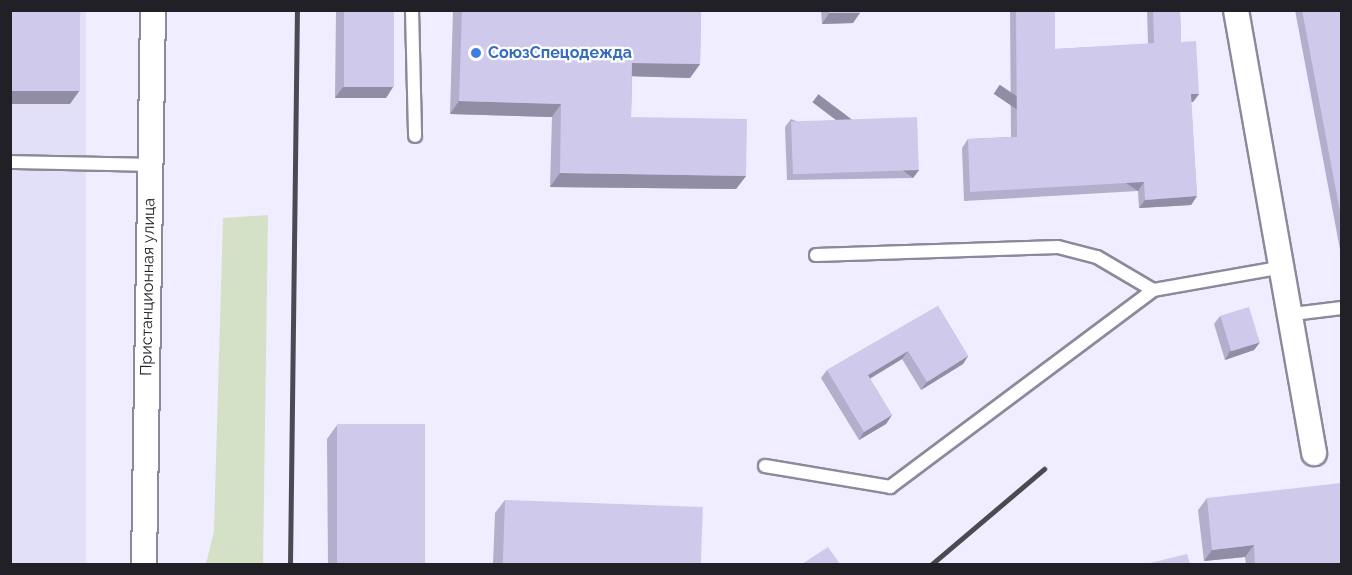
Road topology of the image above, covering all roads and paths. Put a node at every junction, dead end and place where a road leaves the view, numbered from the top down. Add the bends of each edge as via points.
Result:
1 (153, 10) edge
2 (412, 10) edge
3 (1236, 10) edge
4 (415, 136) dead end
5 (10, 162) edge
6 (150, 165) junction
7 (816, 255) dead end
8 (1284, 267) junction
9 (1153, 290) junction
10 (1341, 308) edge
11 (1293, 314) junction
12 (1314, 453) dead end
13 (765, 466) dead end
14 (144, 564) edge

1 - 6 street, Пристанционная улица
2 - 4 lane
3 - 8 street
5 - 6 lane
6 - 14 street, Пристанционная улица
7 - 9 lane via 1058,247 1097,257
8 - 9 lane
8 - 11 street
9 - 13 lane via 890,488
10 - 11 lane
11 - 12 street

